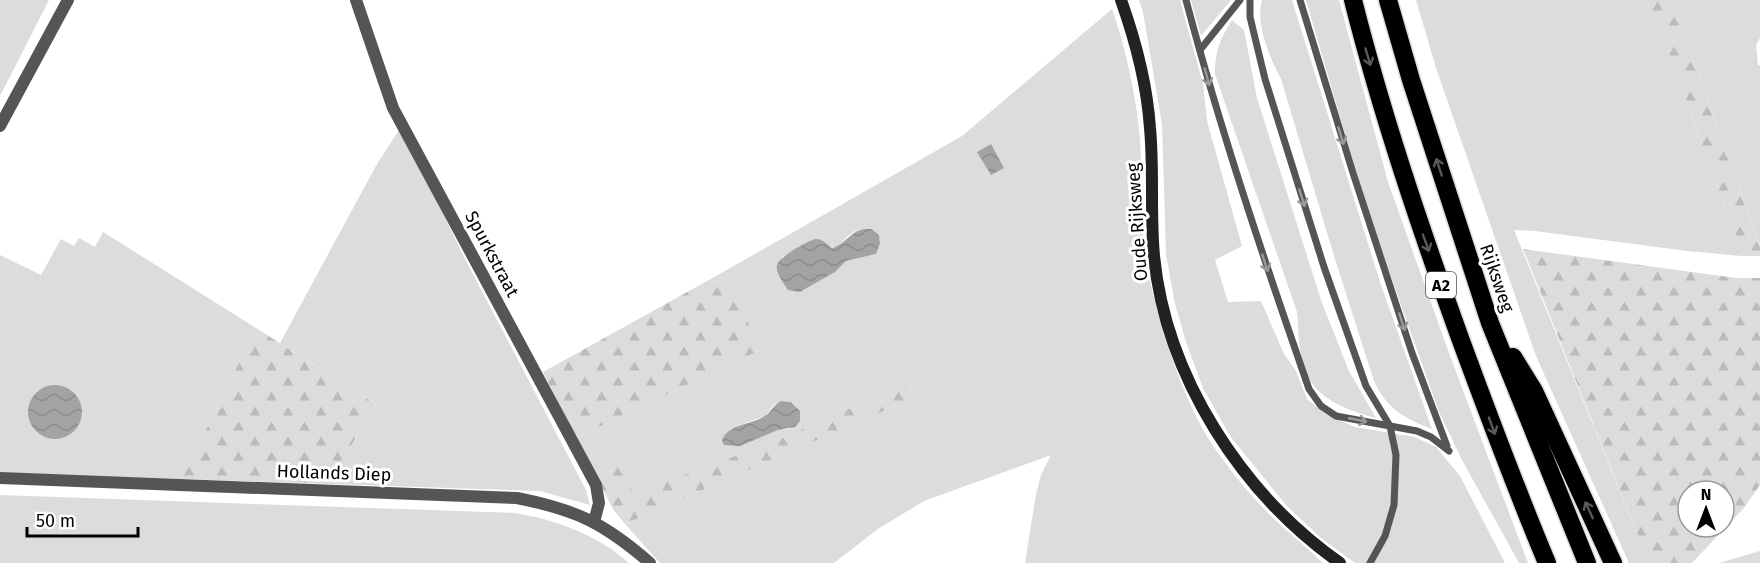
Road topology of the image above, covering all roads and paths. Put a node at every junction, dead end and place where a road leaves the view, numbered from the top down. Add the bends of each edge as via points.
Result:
1 (68, 0) edge
2 (356, 0) edge
3 (1121, 0) edge
4 (1186, 0) edge
5 (1239, 0) edge
6 (1250, 0) edge
7 (1299, 0) edge
8 (1353, 0) edge
9 (1388, 0) edge
10 (1200, 50) junction
11 (0, 126) edge
12 (1490, 323) junction
13 (1390, 426) junction
14 (0, 478) edge
15 (594, 522) junction
16 (650, 563) edge
17 (1340, 563) edge
18 (1370, 563) edge
19 (1547, 563) edge
20 (1587, 563) edge
21 (1613, 563) edge

1 - 11 street
2 - 15 street, Spurkstraat via 393,108 596,485 599,503
3 - 17 street, Oude Rijksweg via 1135,40 1148,106 1155,259 1162,300 1186,374 1214,428 1253,484 1281,515
4 - 10 lane
5 - 10 lane
6 -> 13 lane via 1250,17 1265,79 1324,267 1366,386
7 -> 13 lane via 1412,353 1449,451 1417,431
8 -> 19 highway, A2 via 1421,230 1507,466
12 -> 9 highway, Rijksweg / A2
10 -> 13 lane via 1252,225 1309,389 1321,406 1336,416
12 - 20 highway, Rijksweg / A2
21 -> 12 highway, A2 via 1534,391
13 - 18 lane via 1396,455 1394,505 1385,536
14 - 15 street, Hollands Diep via 517,498 553,505
15 - 16 street, Hollands Diep via 621,538

